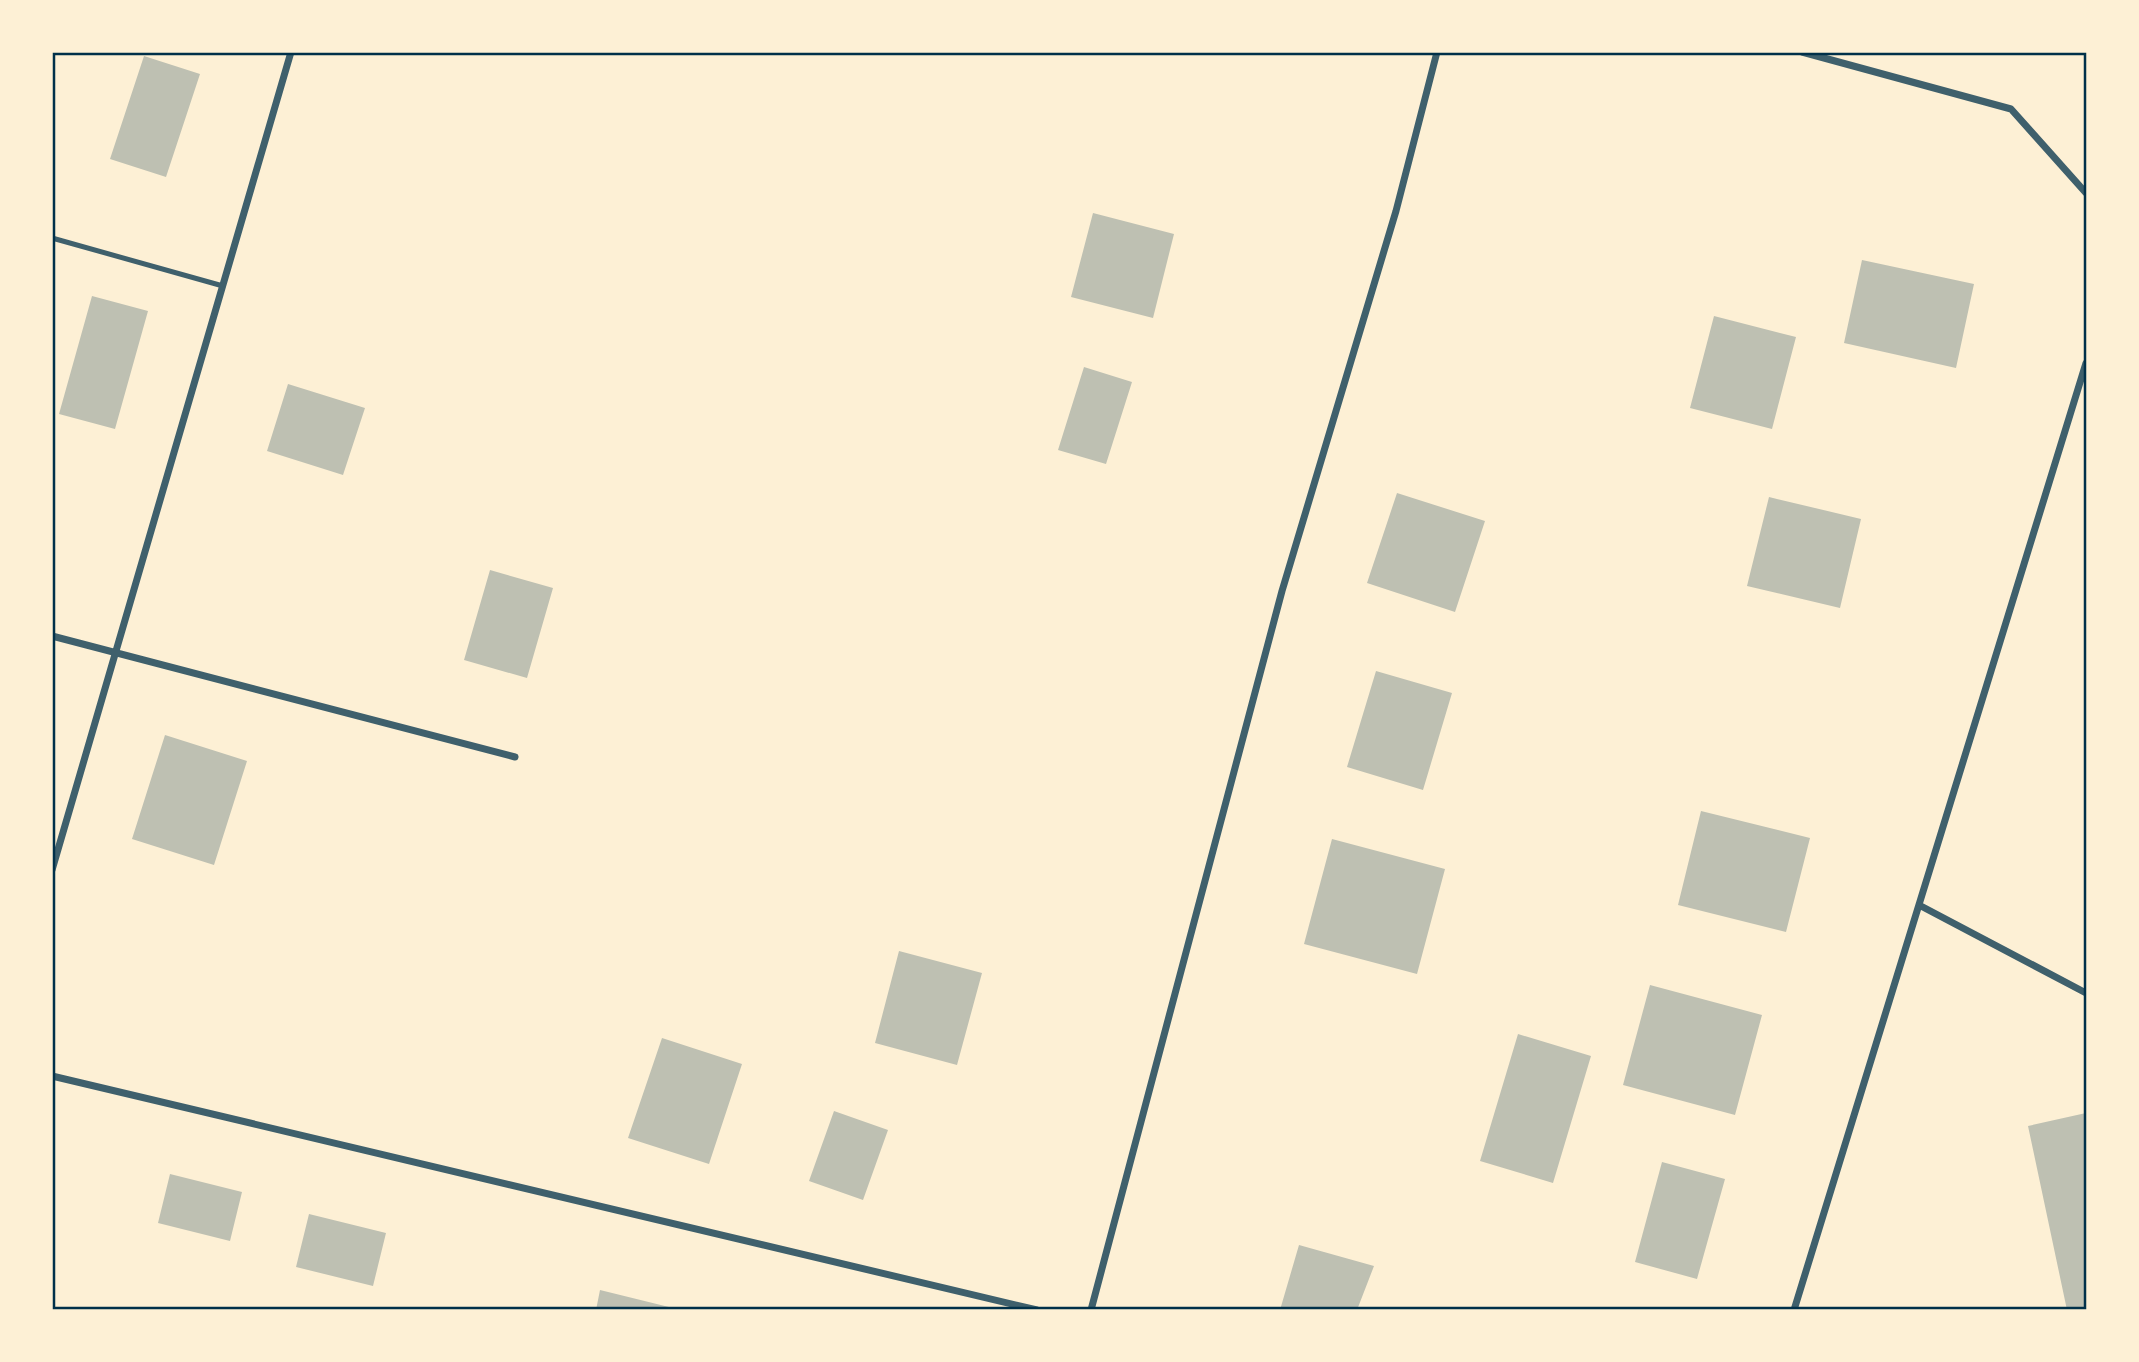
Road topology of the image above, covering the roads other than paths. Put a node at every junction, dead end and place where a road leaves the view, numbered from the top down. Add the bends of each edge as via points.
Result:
1 (292, 52) edge
2 (1437, 52) edge
3 (1802, 52) edge
4 (2087, 193) edge
5 (52, 238) edge
6 (223, 286) junction
7 (2087, 363) edge
8 (52, 635) edge
9 (116, 652) junction
10 (515, 757) dead end
11 (52, 870) edge
12 (1919, 905) junction
13 (2087, 993) edge
14 (52, 1076) edge
15 (1037, 1310) edge
16 (1091, 1310) edge
17 (1794, 1310) edge

1 - 6 street
2 - 16 street via 1396,211 1282,591
3 - 4 street via 2011,109
5 - 6 lane
6 - 9 street
7 - 12 street
8 - 9 street
9 - 10 street
9 - 11 street
12 - 13 street
12 - 17 street
14 - 15 street

